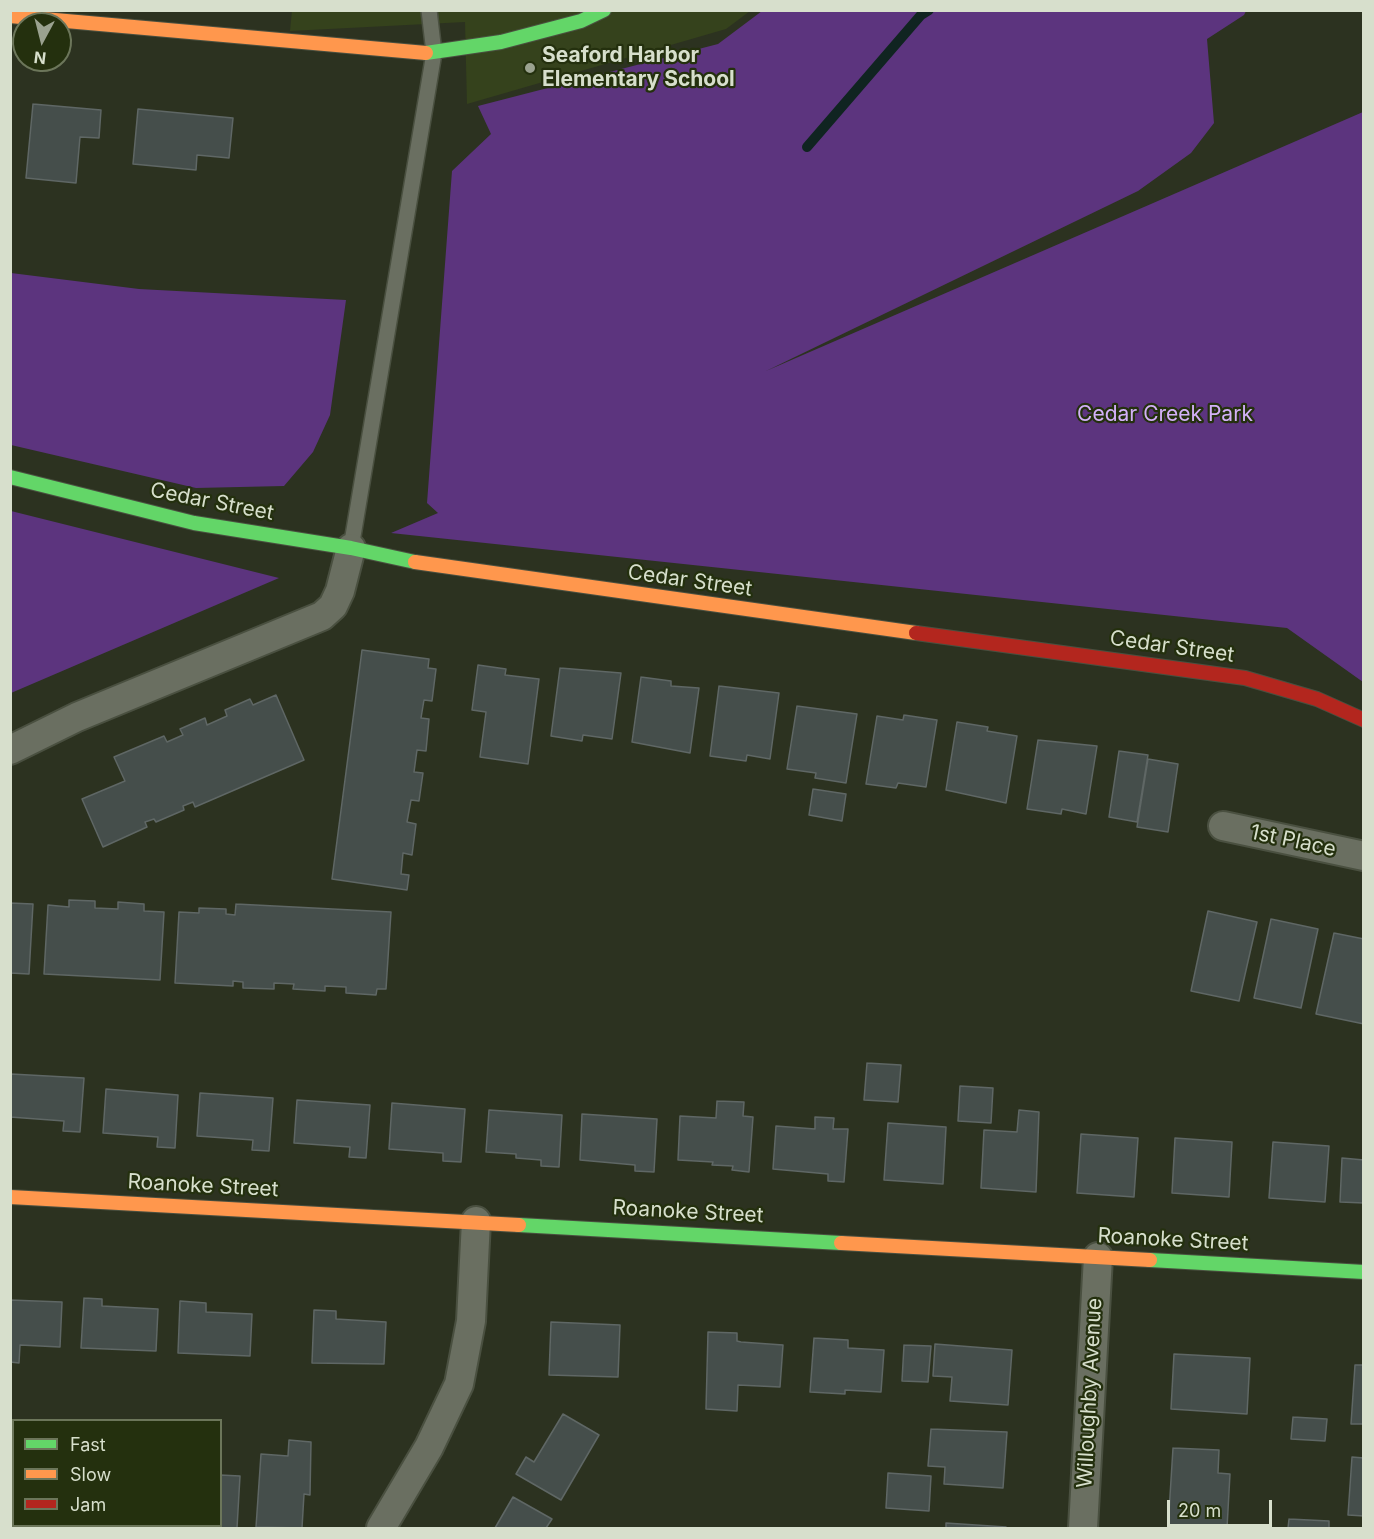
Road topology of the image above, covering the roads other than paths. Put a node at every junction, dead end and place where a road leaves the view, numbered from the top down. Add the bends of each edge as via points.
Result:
1 (429, 10) edge
2 (604, 10) edge
3 (10, 16) edge
4 (434, 53) junction
5 (10, 477) edge
6 (351, 548) junction
7 (1364, 720) edge
8 (10, 750) edge
9 (1223, 826) dead end
10 (1364, 856) edge
11 (10, 1197) edge
12 (476, 1221) junction
13 (1098, 1257) junction
14 (1364, 1272) edge
15 (381, 1528) edge
16 (1083, 1528) edge

1 - 4 lane
2 - 4 street via 581,21 501,42
3 - 4 street
4 - 6 lane
5 - 6 street, Cedar Street via 194,523
6 - 7 street, Cedar Street via 442,568 1245,678 1317,699
6 - 8 street via 340,591 333,606 322,616 77,717
9 - 10 street, 1st Place
11 - 12 street, Roanoke Street
12 - 13 street, Roanoke Street
12 - 15 street via 471,1321 459,1384 429,1447
13 - 14 street, Roanoke Street
13 - 16 street, Willoughby Avenue

